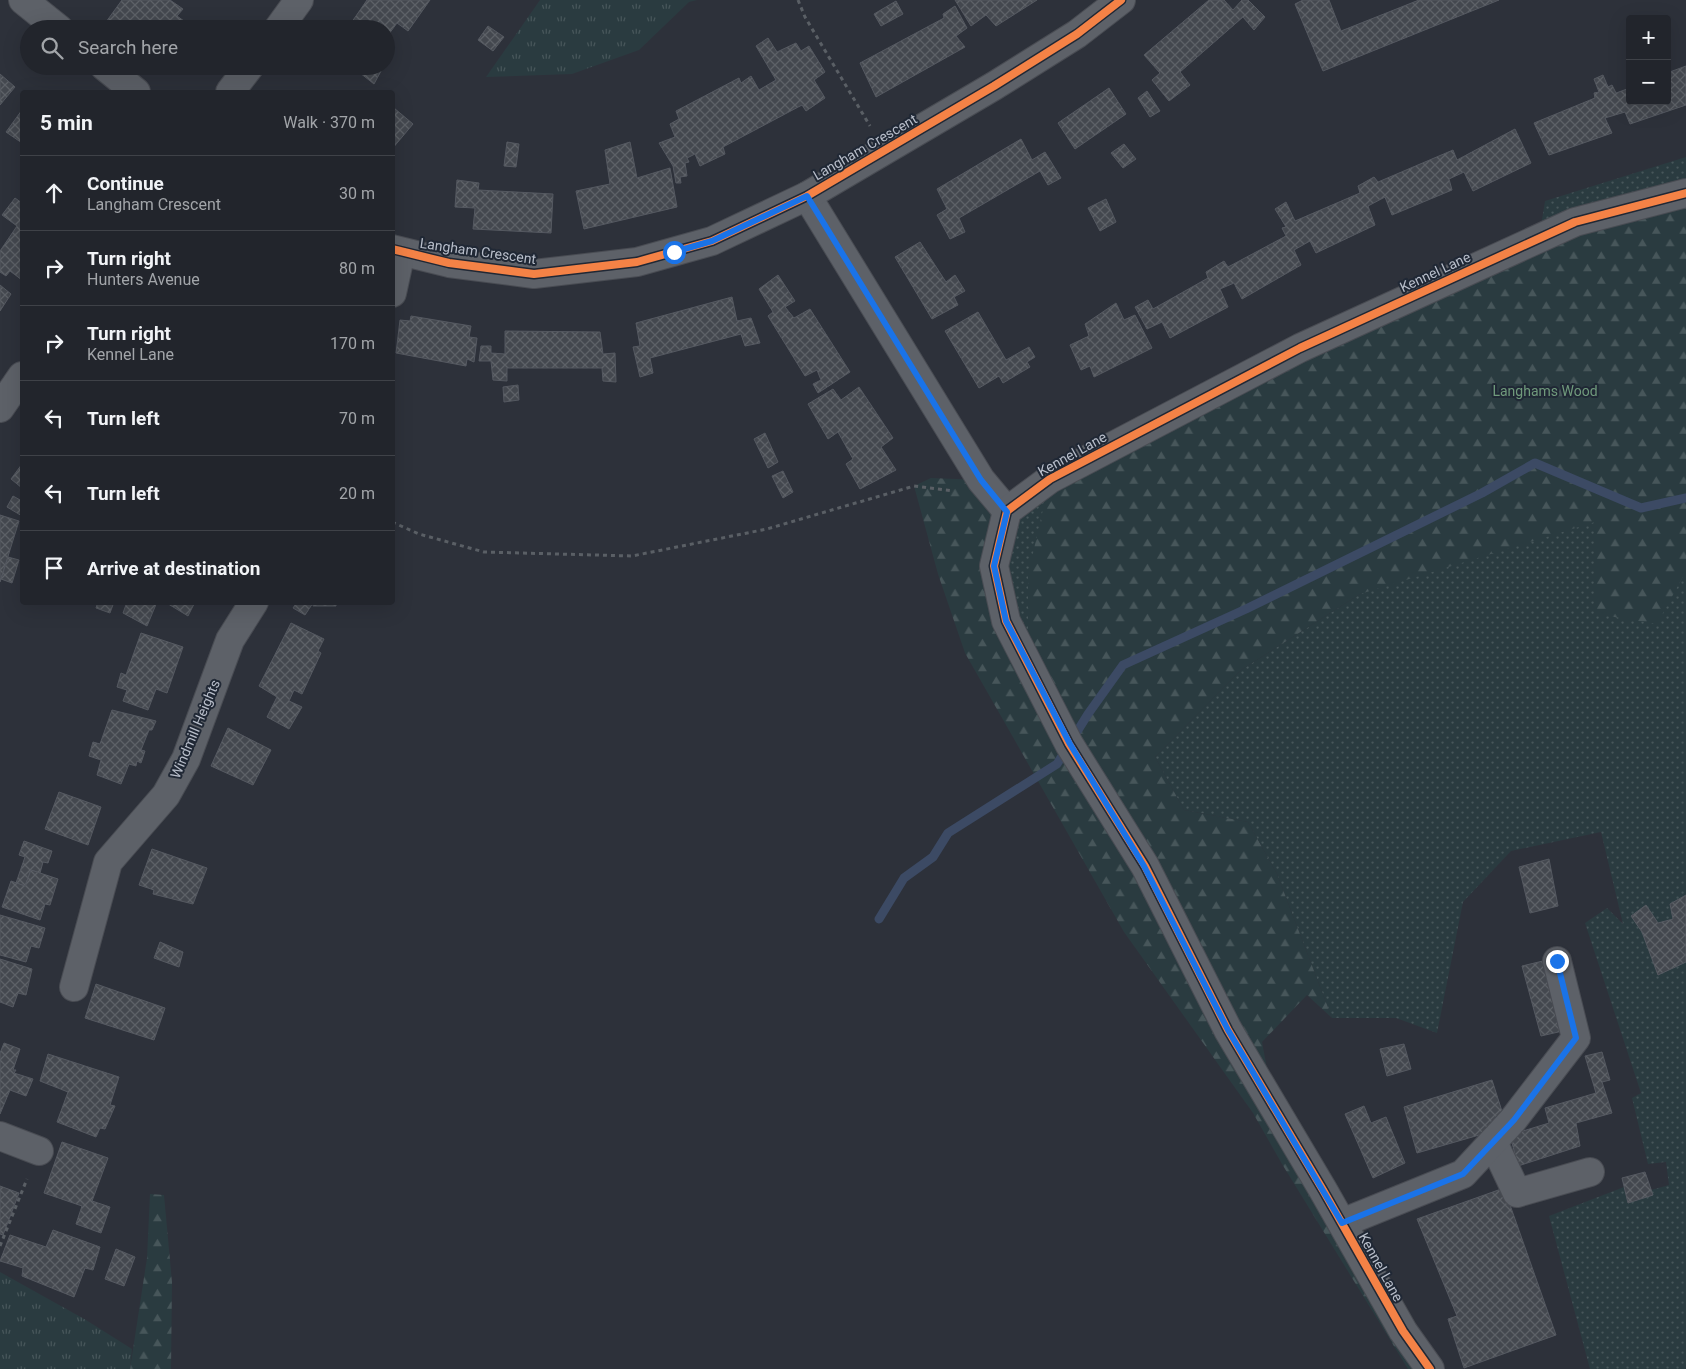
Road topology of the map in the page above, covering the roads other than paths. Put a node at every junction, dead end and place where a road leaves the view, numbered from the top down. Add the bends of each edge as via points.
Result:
1 (23, 0) edge
2 (299, 0) edge
3 (1121, 0) edge
4 (48, 20) edge
5 (285, 20) edge
6 (115, 75) edge
7 (243, 75) edge
8 (134, 90) edge
9 (232, 90) edge
10 (1686, 194) edge
11 (807, 196) junction
12 (397, 250) edge
13 (395, 267) edge
14 (20, 379) edge
15 (0, 408) edge
16 (1002, 504) junction
17 (252, 605) edge
18 (1557, 961) dead end
19 (74, 987) dead end
20 (0, 1136) edge
21 (1493, 1142) junction
22 (39, 1151) road end
23 (1590, 1172) dead end
24 (1342, 1223) junction
25 (1430, 1369) edge

1 - 4 street
2 - 5 street
3 - 11 street, Langham Crescent via 1077,34
6 - 8 street
7 - 9 street
10 - 16 street, Kennel Lane via 1574,222 1300,348
11 - 12 street, Langham Crescent via 712,241 637,262 534,274 450,263
11 - 16 street via 981,480
12 - 13 street
14 - 15 street
16 - 24 street, Kennel Lane via 994,566 1006,621 1070,744 1144,866 1228,1030
17 - 19 street, Windmill Heights via 230,640 186,758 166,795 108,862
18 - 21 street via 1576,1038 1514,1120
20 - 22 street
21 - 23 street via 1517,1193
21 - 24 street via 1463,1174
24 - 25 street, Kennel Lane via 1403,1332

